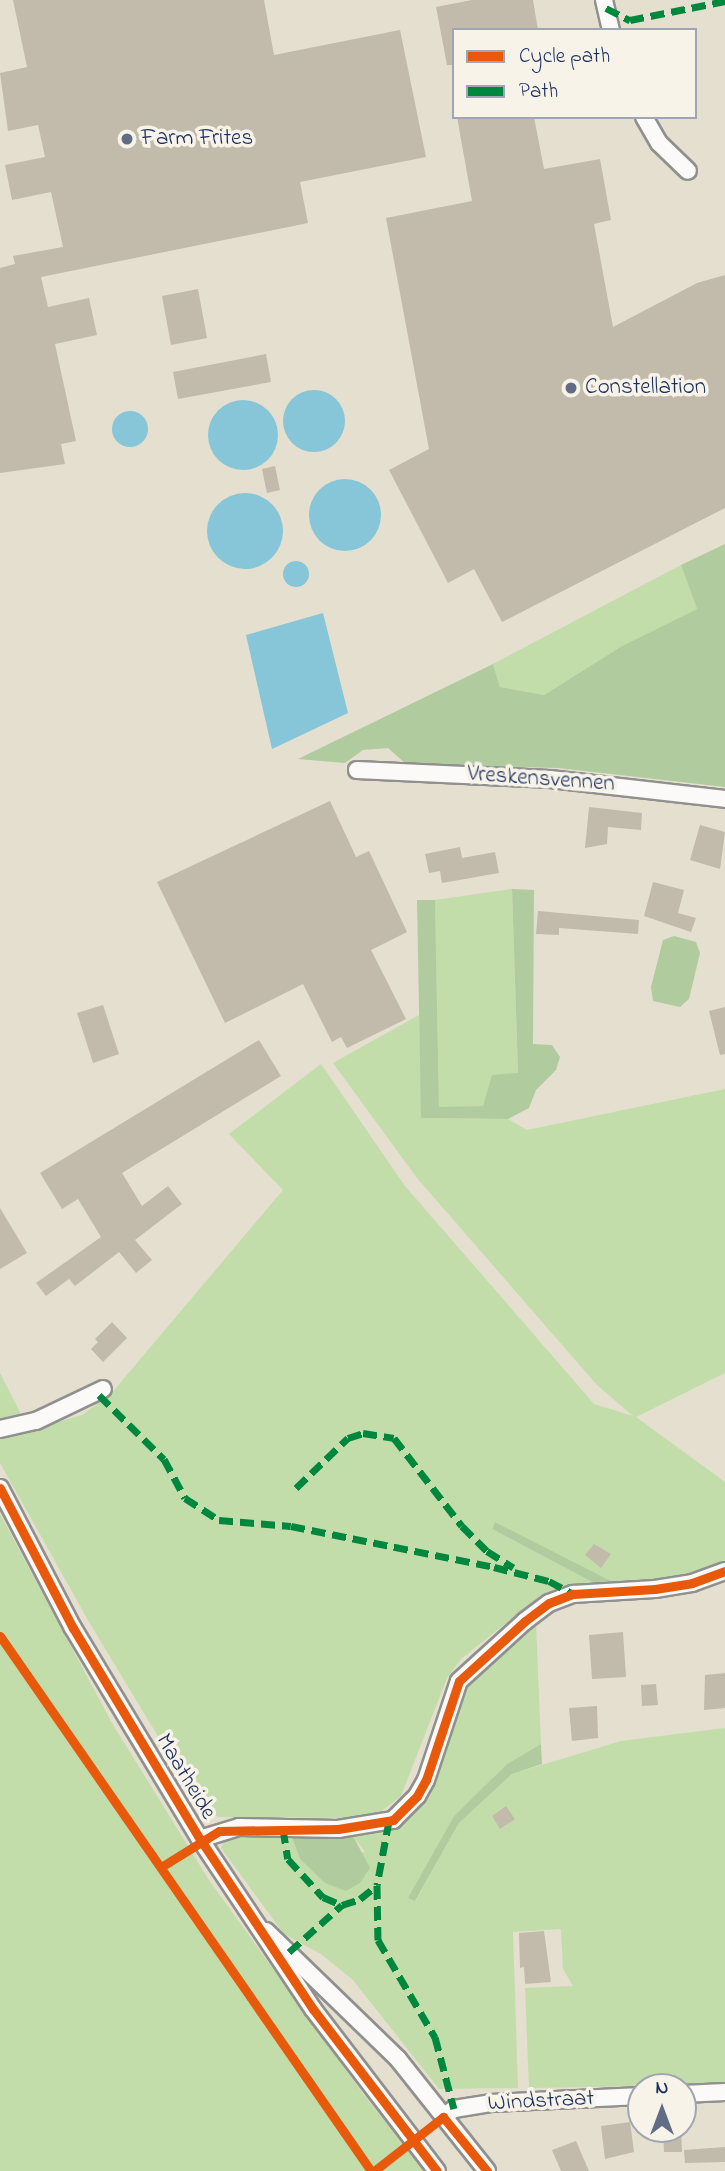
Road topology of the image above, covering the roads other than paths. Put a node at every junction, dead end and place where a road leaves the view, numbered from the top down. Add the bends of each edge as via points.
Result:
1 (604, 0) edge
2 (611, 28) edge
3 (645, 119) edge
4 (688, 171) dead end
5 (357, 770) dead end
6 (725, 799) edge
7 (103, 1390) dead end
8 (0, 1429) edge
9 (0, 1488) edge
10 (725, 1570) edge
11 (200, 1839) junction
12 (256, 1922) junction
13 (331, 1990) junction
14 (313, 2009) junction
15 (725, 2092) edge
16 (697, 2093) edge
17 (627, 2097) edge
18 (443, 2117) junction
19 (437, 2171) edge
20 (487, 2171) edge

1 - 2 street
3 - 4 street via 659,143
5 - 6 street, Vreskensvennen via 564,780
7 - 8 street via 36,1421
9 - 11 street, Maatheide via 73,1628
10 - 11 street via 655,1590 573,1594 549,1603 525,1621 459,1681 426,1780 393,1820 338,1829 239,1828
11 - 12 street, Maatheide
12 - 13 street, Maatheide
12 - 14 street, Maatheide
13 - 14 street via 315,1997
13 - 18 street, Maatheide via 398,2059
14 - 19 street, Maatheide
15 - 16 street
17 - 18 street, Windstraat via 491,2103 454,2109
18 - 20 street, Maatheide

